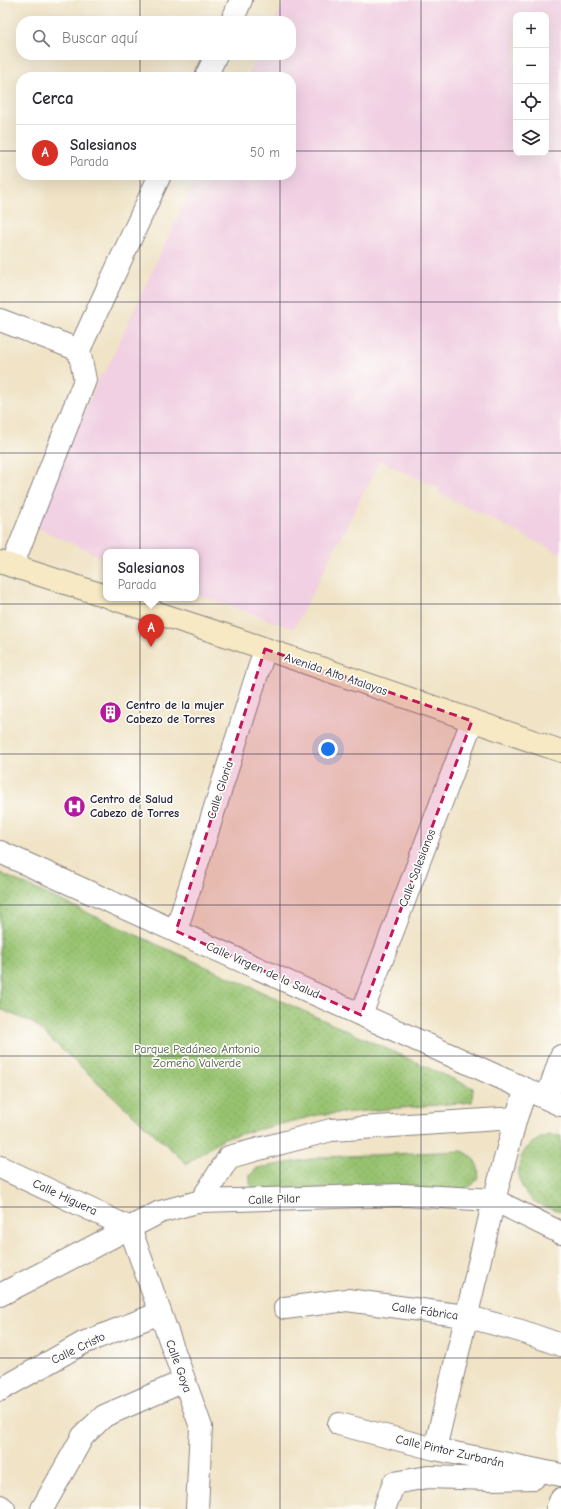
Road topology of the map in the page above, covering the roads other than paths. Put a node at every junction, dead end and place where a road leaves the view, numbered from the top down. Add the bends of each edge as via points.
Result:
1 (241, 0) edge
2 (234, 16) edge
3 (214, 60) edge
4 (208, 72) edge
5 (158, 180) edge
6 (0, 320) edge
7 (79, 350) junction
8 (6, 564) edge
9 (103, 595) edge
10 (120, 601) edge
11 (265, 649) junction
12 (472, 721) junction
13 (561, 751) edge
14 (0, 852) edge
15 (176, 931) junction
16 (361, 1015) junction
17 (561, 1056) edge
18 (526, 1089) junction
19 (554, 1102) edge
20 (516, 1118) junction
21 (0, 1167) edge
22 (494, 1200) junction
23 (202, 1202) junction
24 (130, 1228) junction
25 (561, 1233) edge
26 (0, 1295) edge
27 (285, 1308) dead end
28 (160, 1313) junction
29 (466, 1316) junction
30 (561, 1345) edge
31 (184, 1381) junction
32 (0, 1390) edge
33 (339, 1424) dead end
34 (435, 1449) junction
35 (561, 1476) edge
36 (561, 1499) edge
37 (0, 1506) edge
38 (4, 1509) edge
39 (42, 1509) edge
40 (197, 1509) edge
41 (384, 1509) edge
42 (557, 1509) edge

1 - 2 street
3 - 4 street
5 - 7 street
6 - 7 street
7 - 8 street via 85,380
8 - 9 main road
10 - 11 main road, Avenida Alto Atalayas
11 - 12 main road, Avenida Alto Atalayas
11 - 15 street, Calle Gloria
12 - 13 main road, Avenida Alto Atalayas
12 - 16 street, Calle Salesianos
14 - 15 street, Calle Virgen de la Salud
15 - 16 street, Calle Virgen de la Salud
16 - 18 street, Calle Virgen de la Salud
17 - 19 street
18 - 19 street, Calle Virgen de la Salud
18 - 20 street
20 - 22 street
20 - 23 street via 331,1130 228,1157
21 - 24 street, Calle Higuera
22 - 23 street, Calle Pilar via 403,1195
22 - 25 street, Calle Pilar
22 - 29 street
23 - 24 street, Calle Pilar via 160,1212
24 - 26 street, Calle Pilar
24 - 28 street, Calle Goya
27 - 29 street, Calle Fábrica via 347,1300
28 - 31 street, Calle Goya
28 - 32 street, Calle Cristo via 82,1343
29 - 30 street, Calle Fábrica
29 - 34 street
31 - 39 street via 104,1416 83,1436
31 - 40 street, Calle Goya via 201,1427
33 - 34 street, Calle Pintor Zurbarán
34 - 35 street, Calle Pintor Zurbarán
35 - 41 street via 490,1479 428,1477 394,1483
36 - 42 street
37 - 38 street

